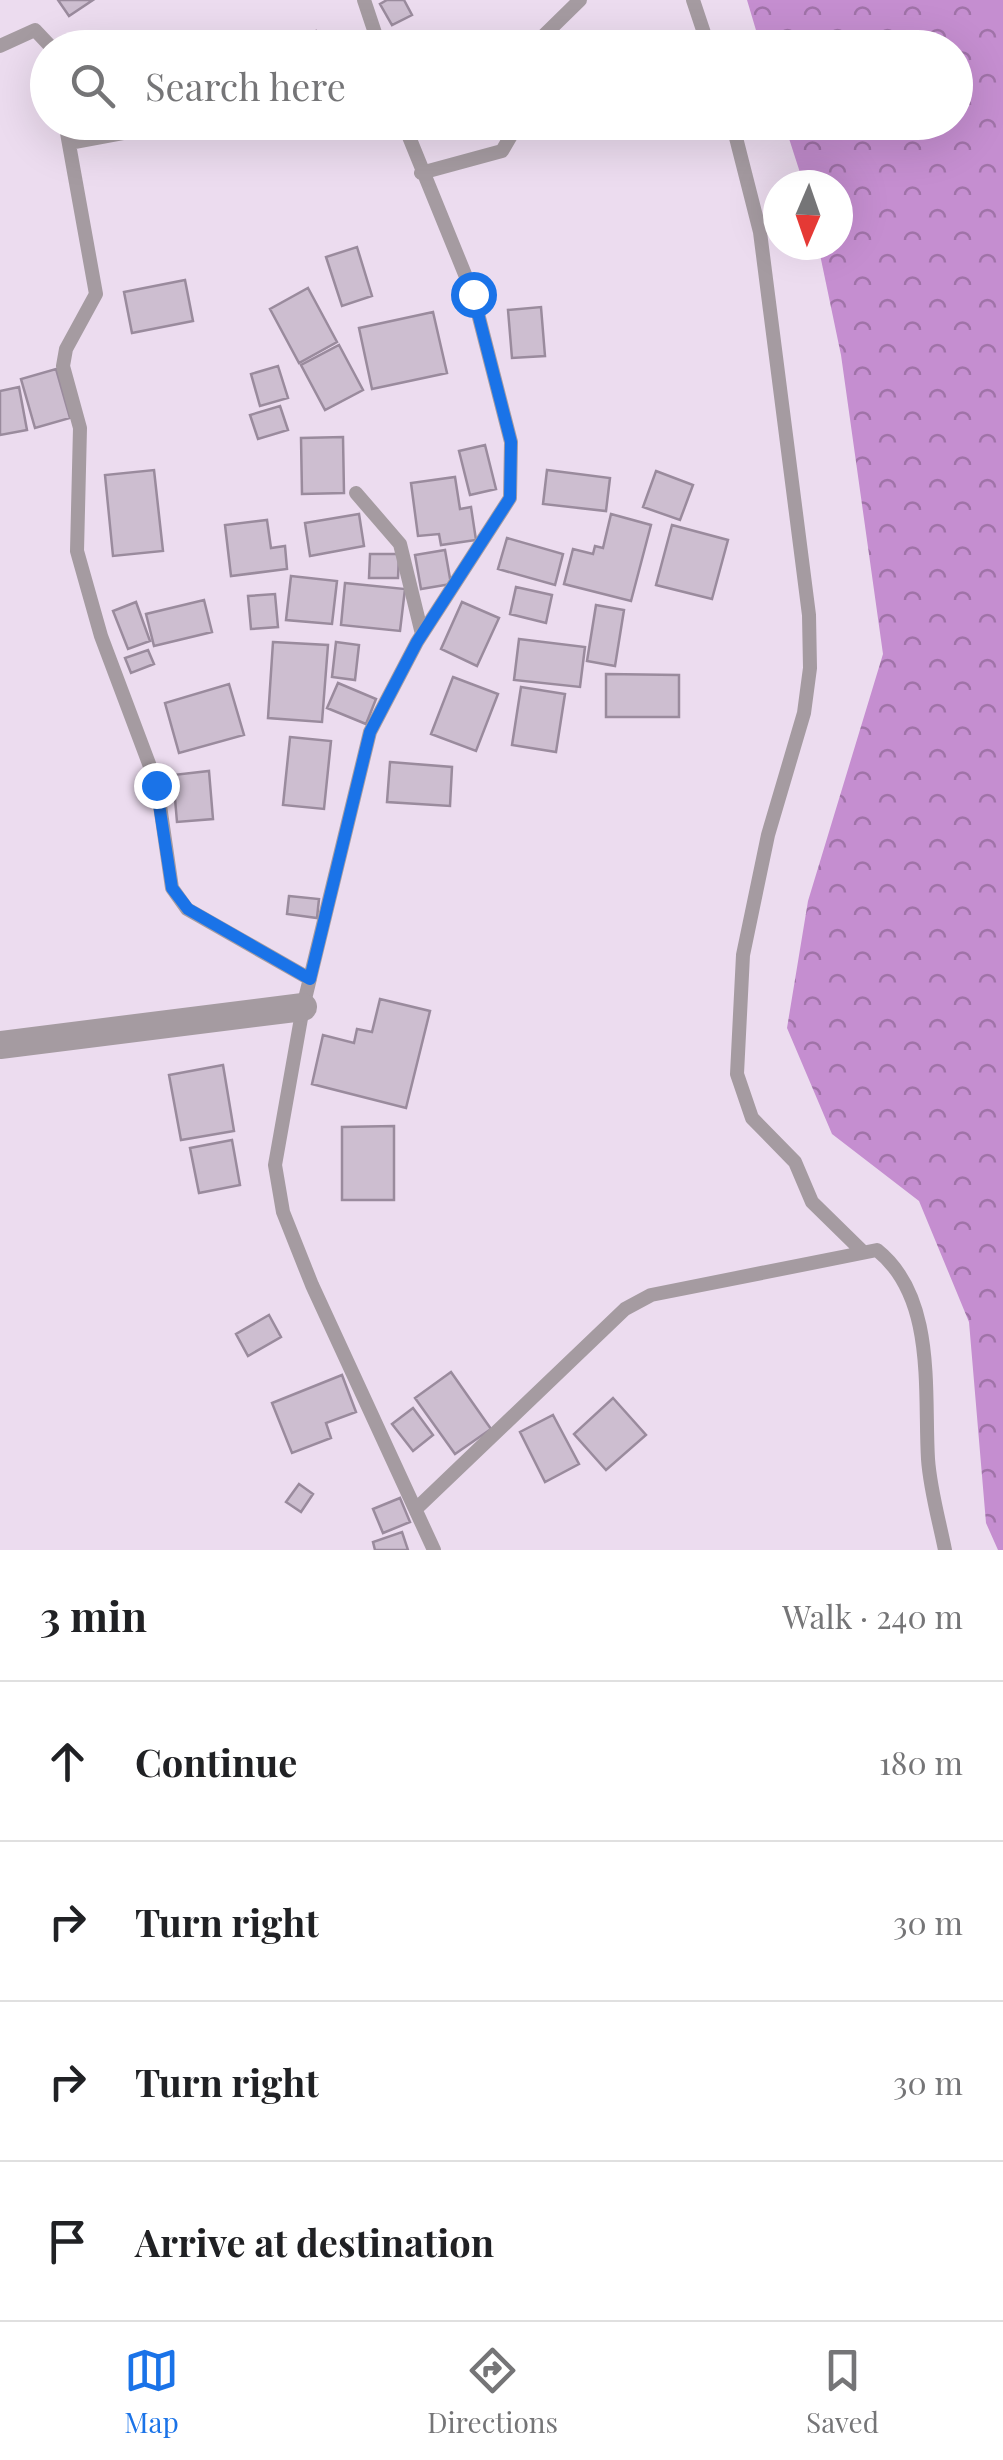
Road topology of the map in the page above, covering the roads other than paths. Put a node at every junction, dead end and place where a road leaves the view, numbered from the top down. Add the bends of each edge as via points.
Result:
1 (364, 0) edge
2 (580, 0) edge
3 (693, 0) edge
4 (374, 30) edge
5 (549, 30) edge
6 (703, 30) edge
7 (30, 32) edge
8 (0, 46) edge
9 (68, 140) edge
10 (90, 140) edge
11 (410, 140) edge
12 (508, 140) edge
13 (737, 140) edge
14 (69, 144) junction
15 (420, 173) junction
16 (356, 493) dead end
17 (422, 634) junction
18 (310, 979) junction
19 (303, 1007) junction
20 (4, 1044) edge
21 (861, 1250) junction
22 (417, 1508) junction
23 (434, 1550) edge
24 (944, 1550) edge

1 - 4 lane
2 - 5 lane
3 - 6 lane
7 - 8 lane
9 - 14 lane
10 - 14 lane
11 - 15 lane
12 - 15 lane via 502,151
13 - 21 lane via 760,232 809,615 810,668 742,955 737,1074 752,1118 795,1162 812,1202
14 - 18 lane via 96,294 63,366 80,428 76,551 156,785 172,888 188,909
15 - 17 lane via 473,294 513,470 510,498
16 - 17 lane via 400,544
17 - 18 lane via 358,767
18 - 19 lane
19 - 20 street
19 - 22 lane via 275,1165 284,1212
21 - 22 lane via 651,1295 625,1309
21 - 24 lane via 877,1250 895,1265 916,1312
22 - 23 lane

